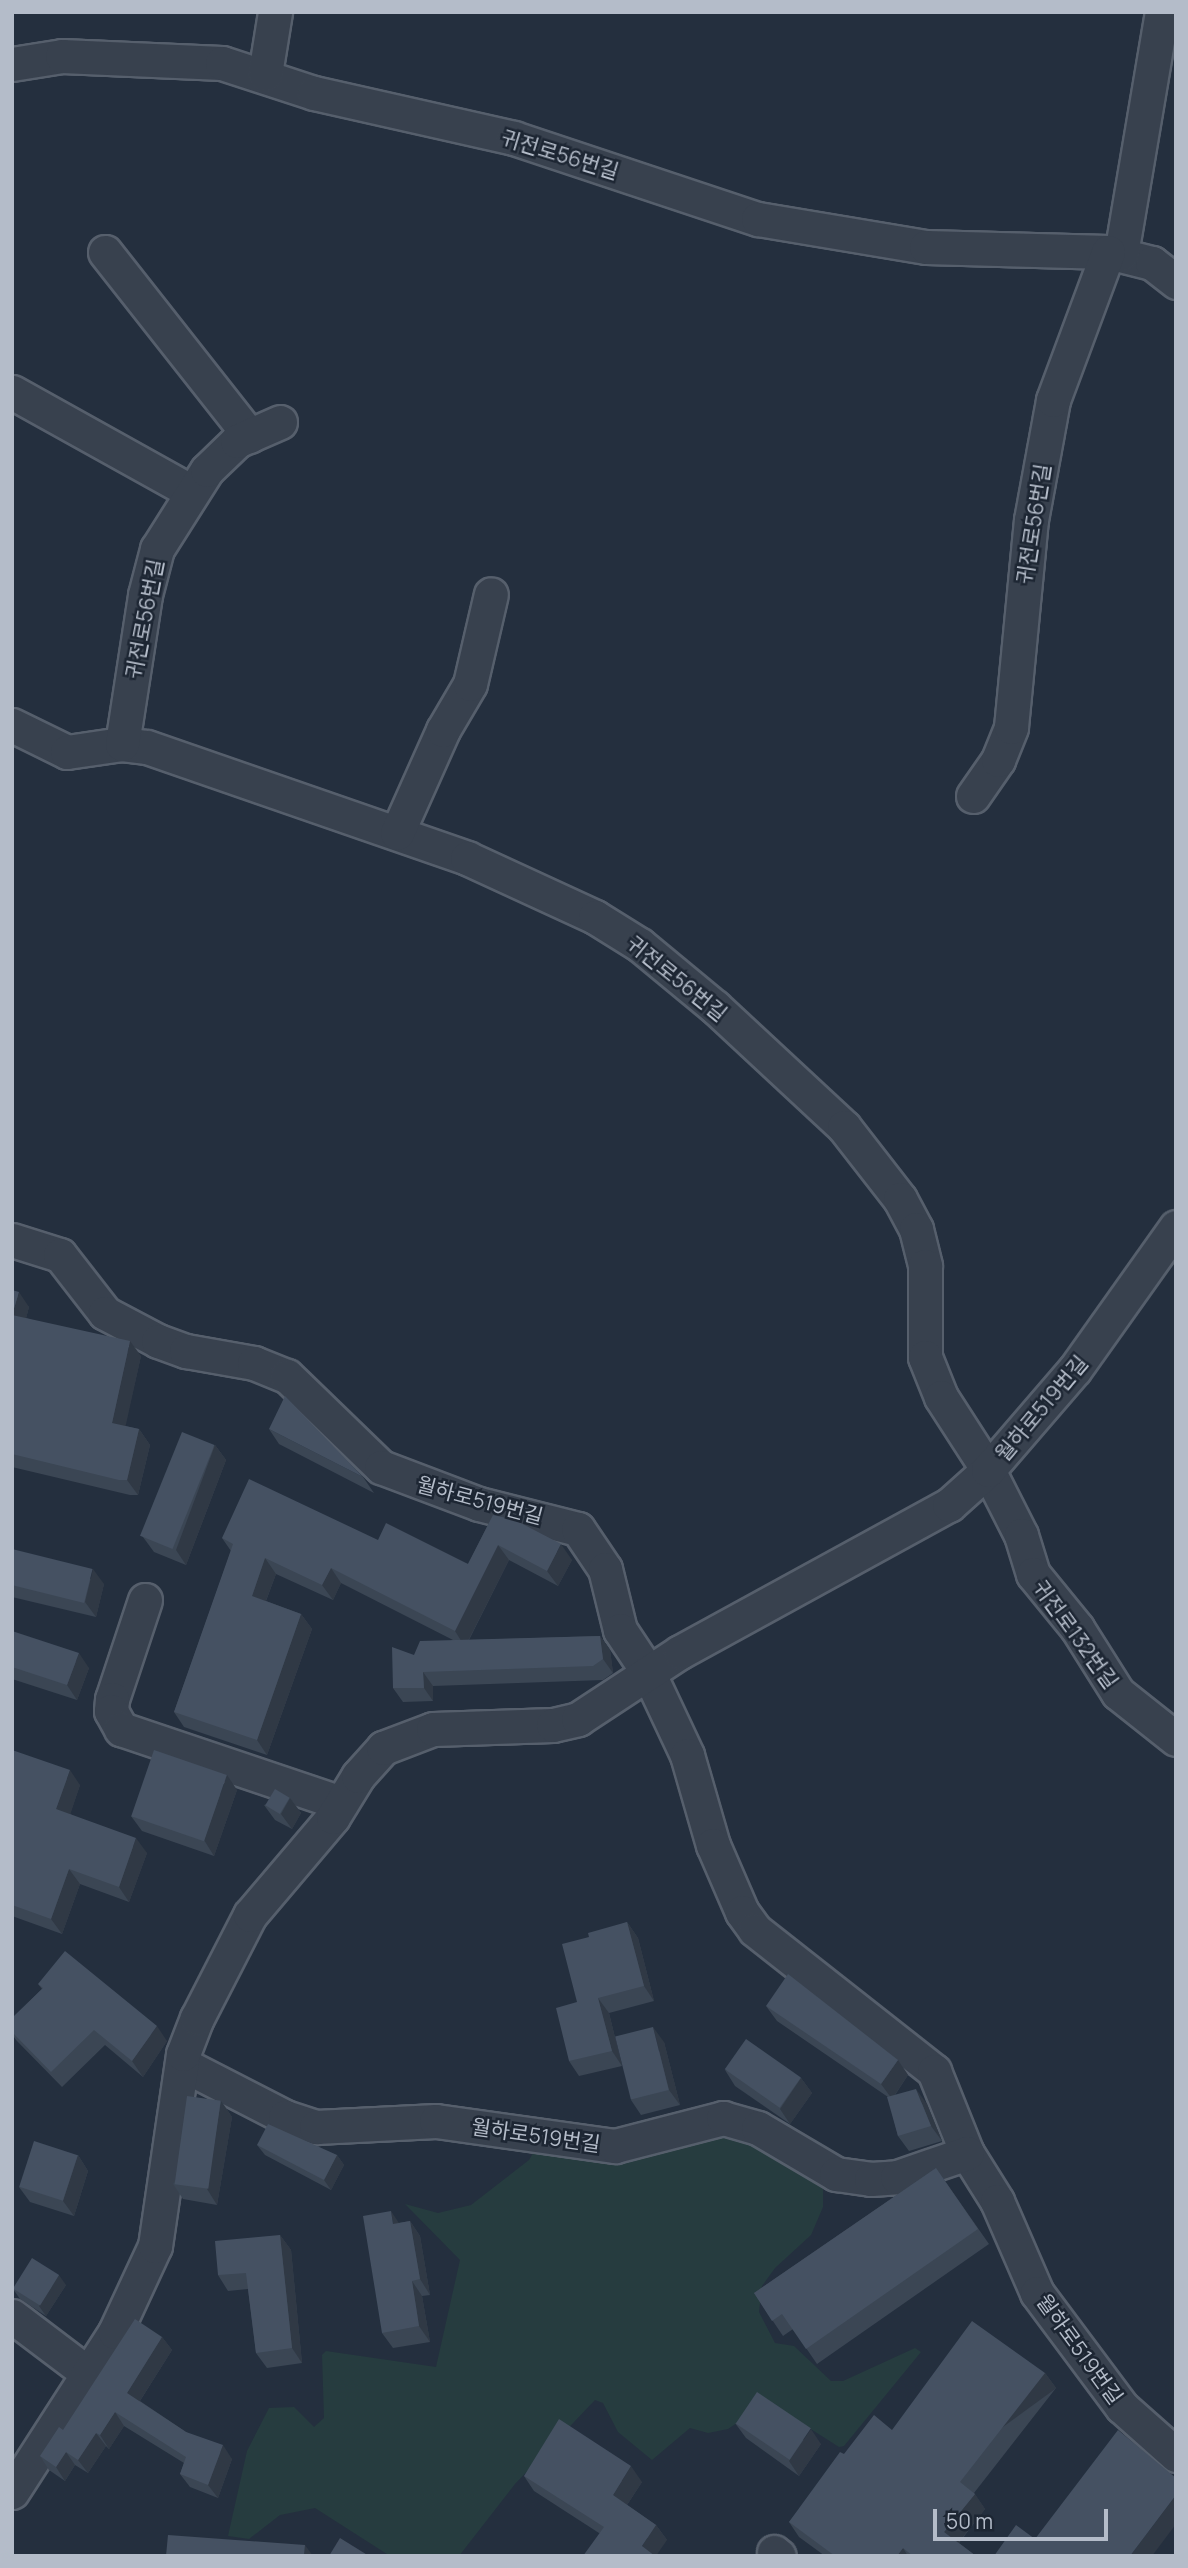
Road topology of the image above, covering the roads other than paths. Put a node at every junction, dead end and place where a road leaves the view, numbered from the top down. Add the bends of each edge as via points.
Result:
1 (275, 12) edge
2 (1162, 12) edge
3 (12, 64) edge
4 (265, 74) junction
5 (105, 252) dead end
6 (1115, 253) junction
7 (1176, 282) edge
8 (12, 393) edge
9 (280, 422) dead end
10 (250, 436) junction
11 (192, 492) junction
12 (491, 594) dead end
13 (12, 725) edge
14 (122, 744) junction
15 (973, 796) dead end
16 (397, 833) junction
17 (1176, 1227) edge
18 (12, 1240) edge
19 (988, 1470) junction
20 (145, 1600) dead end
21 (648, 1672) junction
22 (1176, 1738) edge
23 (341, 1803) junction
24 (182, 2064) junction
25 (967, 2153) junction
26 (12, 2316) edge
27 (90, 2375) junction
28 (1176, 2455) edge
29 (12, 2492) edge

1 - 4 lane
2 - 6 lane
3 - 4 lane, 귀전로56번길 via 62,56 154,58 222,63
4 - 6 lane, 귀전로56번길 via 314,93 513,138 758,219 926,247
5 - 10 lane
6 - 7 lane, 귀전로56번길 via 1152,263
6 - 15 lane, 귀전로56번길 via 1053,400 1031,520 1011,727 998,760
8 - 11 lane
9 - 10 lane, 귀전로56번길
10 - 11 lane, 귀전로56번길 via 237,441
11 - 14 lane, 귀전로56번길 via 157,549 145,595
12 - 16 lane via 470,684 443,730
13 - 14 lane, 귀전로56번길 via 67,751
14 - 16 lane, 귀전로56번길 via 147,747
16 - 19 lane, 귀전로56번길 via 548,892 640,945 766,1052 844,1127 900,1199 916,1229 925,1266 925,1357 941,1397
17 - 19 lane, 월하로519번길 via 1075,1369
18 - 21 lane, 월하로519번길 via 50,1249 67,1262 87,1295 106,1313 171,1347 254,1363 287,1376 381,1467 480,1504 578,1529 605,1569 620,1630
19 - 21 lane, 월하로519번길 via 939,1512 771,1600
19 - 22 lane, 귀전로132번길 via 1021,1535 1033,1573 1077,1628 1100,1670 1118,1693
20 - 23 lane via 112,1699 111,1711 121,1729
21 - 23 lane, 월하로519번길 via 578,1720 553,1726 458,1725 405,1737 383,1748
21 - 25 lane, 월하로519번길 via 687,1755 713,1845 742,1912 755,1930 934,2071
23 - 24 lane, 월하로519번길 via 250,1915 197,2018
24 - 25 lane, 월하로519번길 via 285,2118 316,2127 436,2121 615,2146 723,2118 758,2128 836,2174 871,2179 897,2177
24 - 27 lane, 월하로519번길 via 155,2246 116,2332
25 - 28 lane, 월하로519번길 via 997,2202 1037,2293 1122,2407
26 - 27 lane
27 - 29 lane, 월하로519번길

